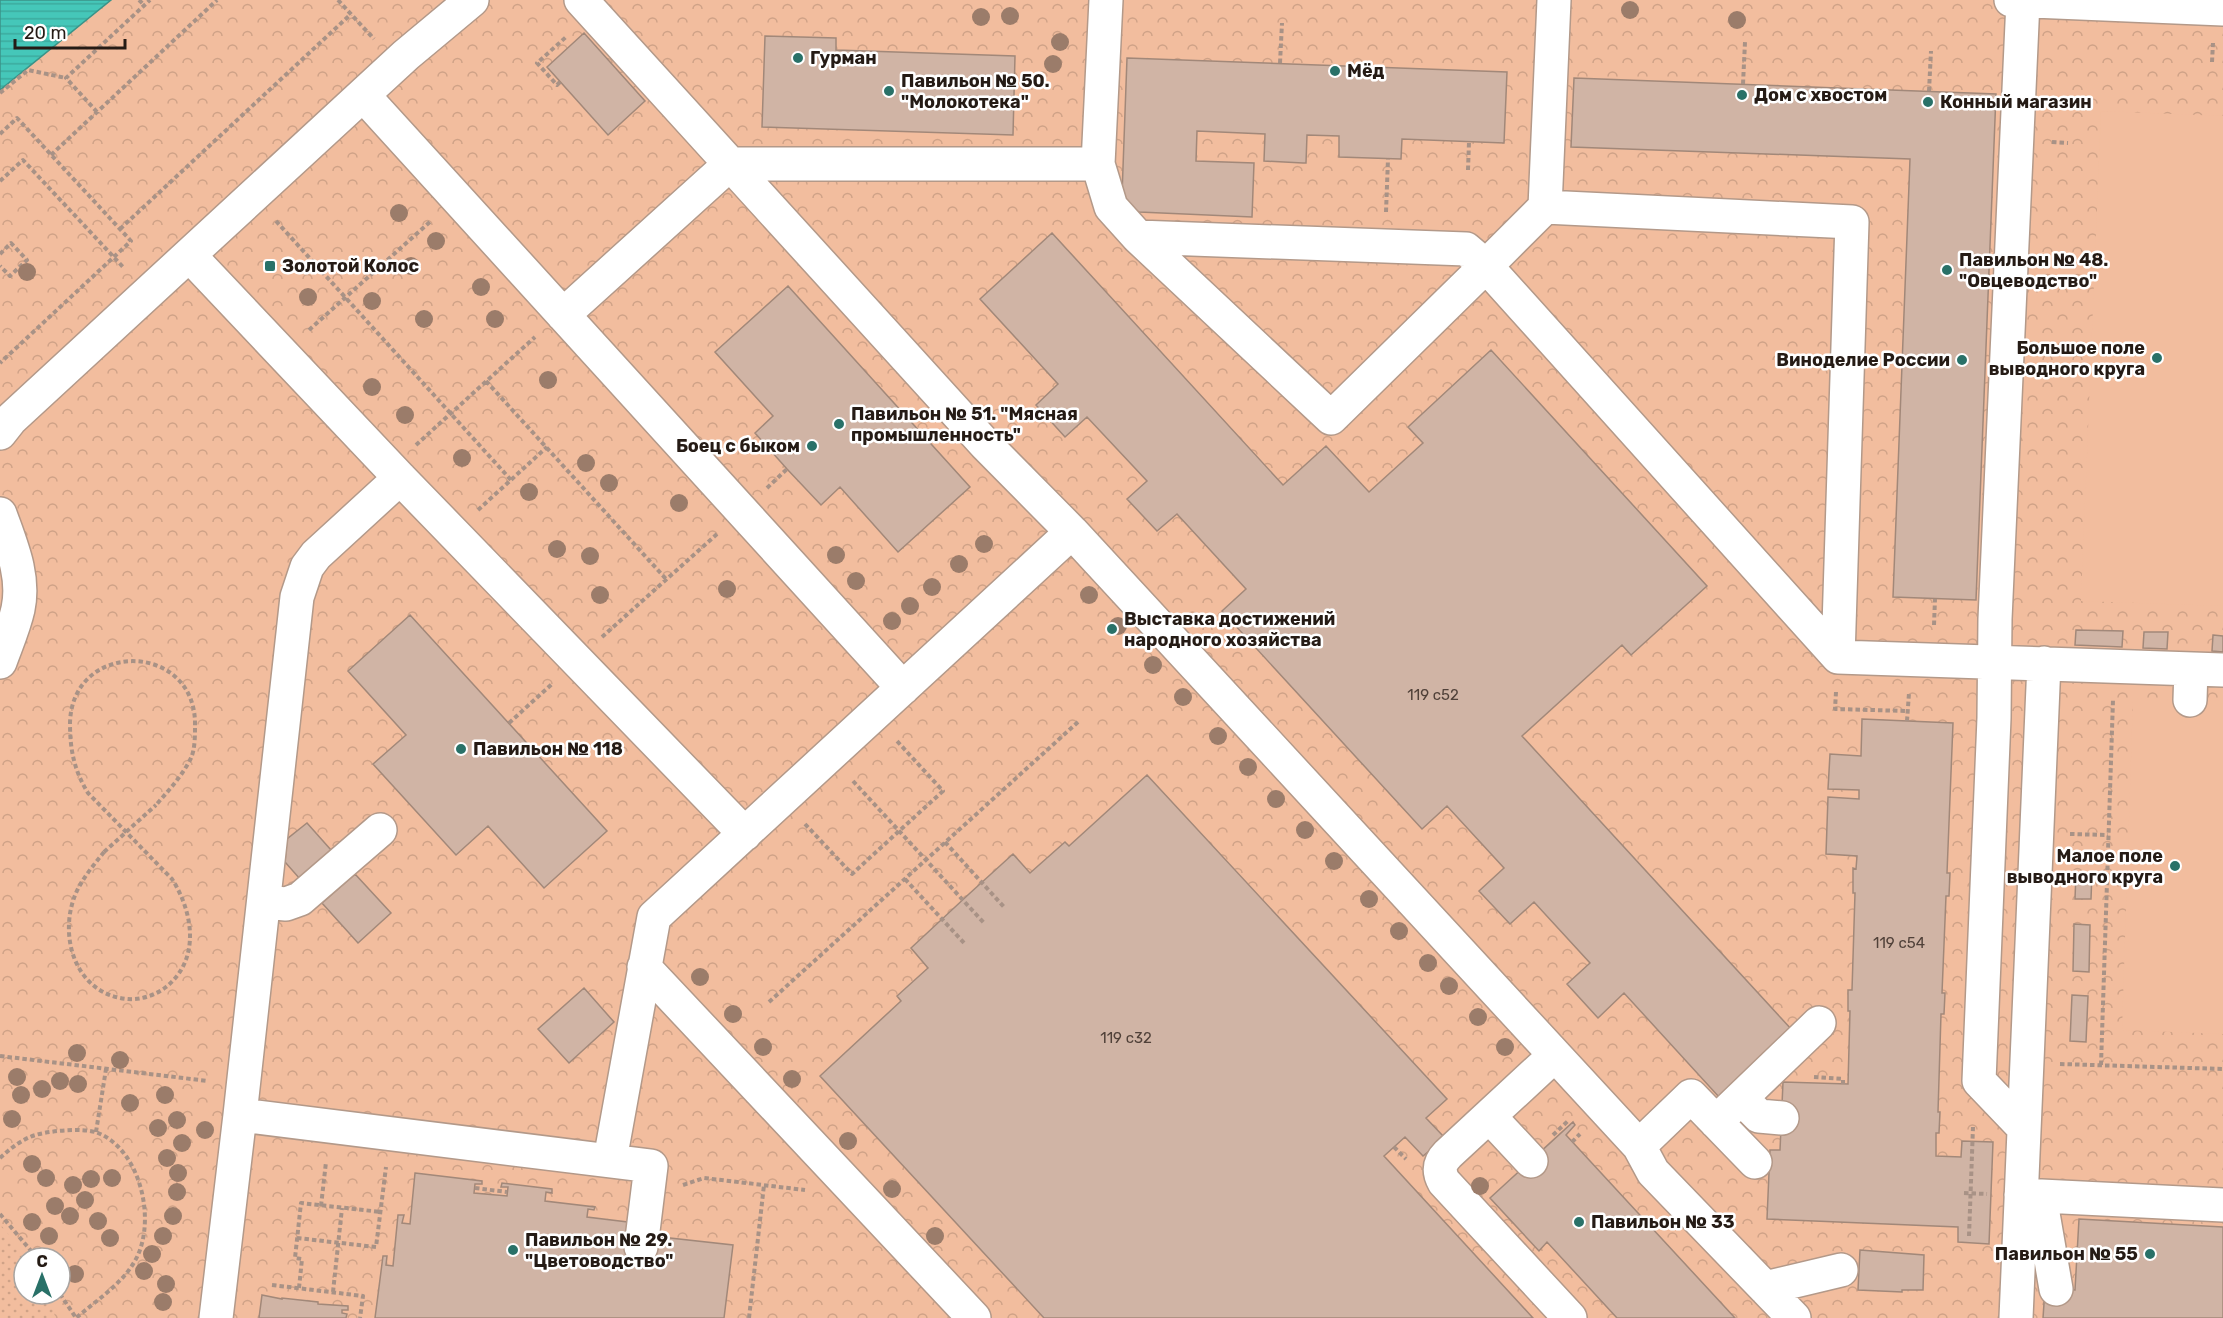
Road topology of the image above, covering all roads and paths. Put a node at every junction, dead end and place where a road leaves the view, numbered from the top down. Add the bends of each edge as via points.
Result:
1 (139, 0) edge
2 (150, 0) edge
3 (217, 0) edge
4 (338, 0) edge
5 (472, 0) edge
6 (581, 0) edge
7 (1106, 0) edge
8 (1554, 0) edge
9 (2011, 0) edge
10 (2023, 0) edge
11 (144, 5) junction
12 (2223, 9) edge
13 (351, 14) junction
14 (1282, 23) dead end
15 (572, 32) dead end
16 (1745, 42) dead end
17 (1931, 51) dead end
18 (1280, 63) dead end
19 (397, 64) junction
20 (66, 78) junction
21 (560, 82) dead end
22 (1743, 84) dead end
23 (1929, 92) dead end
24 (0, 93) edge
25 (363, 94) junction
26 (97, 112) junction
27 (0, 134) edge
28 (1469, 142) dead end
29 (51, 155) junction
30 (1388, 159) dead end
31 (730, 164) junction
32 (1098, 164) junction
33 (1468, 170) dead end
34 (0, 181) edge
35 (253, 196) junction
36 (457, 197) junction
37 (1545, 207) junction
38 (120, 229) junction
39 (1138, 237) junction
40 (1385, 245) junction
41 (1, 251) edge
42 (189, 255) junction
43 (114, 257) junction
44 (1486, 266) junction
45 (1, 268) edge
46 (148, 294) junction
47 (346, 298) junction
48 (562, 314) junction
49 (283, 355) junction
50 (0, 363) edge
51 (486, 381) junction
52 (451, 413) junction
53 (4, 426) edge
54 (547, 447) junction
55 (788, 469) dead end
56 (396, 473) junction
57 (511, 480) junction
58 (775, 480) dead end
59 (742, 510) junction
60 (0, 514) edge
61 (453, 532) junction
62 (1072, 532) junction
63 (666, 579) junction
64 (1838, 657) junction
65 (577, 660) junction
66 (0, 662) edge
67 (1995, 662) junction
68 (2044, 663) junction
69 (2114, 666) junction
70 (2223, 670) edge
71 (903, 688) junction
72 (531, 702) dead end
73 (1908, 705) dead end
74 (1869, 710) dead end
75 (1908, 711) junction
76 (1908, 721) dead end
77 (1078, 722) dead end
78 (509, 723) dead end
79 (910, 755) dead end
80 (848, 776) dead end
81 (380, 830) dead end
82 (899, 831) junction
83 (745, 834) junction
84 (819, 839) dead end
85 (945, 842) junction
86 (104, 852) joint
87 (926, 860) junction
88 (905, 879) junction
89 (264, 902) junction
90 (1004, 907) dead end
91 (985, 924) dead end
92 (964, 943) dead end
93 (644, 967) junction
94 (769, 1002) dead end
95 (1819, 1023) dead end
96 (1555, 1055) junction
97 (0, 1056) edge
98 (2027, 1063) junction
99 (2101, 1065) junction
100 (106, 1069) junction
101 (2223, 1069) edge
102 (1815, 1078) dead end
103 (1843, 1084) dead end
104 (1741, 1098) junction
105 (242, 1100) junction
106 (1490, 1116) junction
107 (1782, 1118) dead end
108 (1570, 1119) dead end
109 (1716, 1122) junction
110 (330, 1126) junction
111 (2024, 1128) junction
112 (96, 1132) junction
113 (390, 1133) junction
114 (1579, 1135) dead end
115 (1972, 1140) dead end
116 (1572, 1142) dead end
117 (1639, 1146) junction
118 (1538, 1152) joint
119 (0, 1158) edge
120 (610, 1160) junction
121 (1755, 1162) dead end
122 (704, 1178) dead end
123 (764, 1185) junction
124 (475, 1188) dead end
125 (507, 1192) dead end
126 (1964, 1193) dead end
127 (1970, 1193) junction
128 (1988, 1194) dead end
129 (860, 1196) junction
130 (2031, 1196) junction
131 (2223, 1205) edge
132 (321, 1206) junction
133 (342, 1208) junction
134 (381, 1212) junction
135 (0, 1214) edge
136 (1969, 1236) dead end
137 (297, 1238) junction
138 (338, 1242) junction
139 (27, 1246) edge
140 (641, 1247) dead end
141 (1841, 1270) dead end
142 (272, 1285) dead end
143 (299, 1288) junction
144 (1765, 1288) junction
145 (2056, 1289) dead end
146 (333, 1292) junction
147 (76, 1318) edge
148 (216, 1318) edge
149 (360, 1318) edge
150 (749, 1318) edge
151 (974, 1318) edge
152 (1570, 1318) edge
153 (1794, 1318) edge
154 (2016, 1318) edge

1 - 11 path
2 - 11 path
3 - 26 path
4 - 13 path
5 - 19 lane
6 - 31 lane
7 - 32 lane
8 - 37 lane
9 - 10 lane
10 - 12 lane
10 - 67 lane
11 - 20 path
13 - 19 path
13 - 38 path
14 - 18 path
15 - 21 path via 537,63 557,85
16 - 22 path
17 - 23 path
19 - 25 lane
20 - 24 path via 28,70
20 - 26 path
25 - 35 lane
25 - 36 lane
26 - 29 path
27 - 29 path via 17,118
28 - 33 path
29 - 38 path
30 - 40 path
31 - 32 lane
31 - 48 lane
31 - 62 lane via 985,444
32 - 39 lane via 1111,207
34 - 43 path via 23,160
35 - 42 lane
35 - 47 path
36 - 47 path
36 - 48 lane
37 - 44 lane
37 - 64 lane via 1852,222
38 - 43 path via 131,241
39 - 40 lane
39 - 44 lane via 1331,418
40 - 44 lane via 1466,249
41 - 45 path via 11,243 27,260 10,276
42 - 46 lane
42 - 49 lane
43 - 46 path
43 - 50 path
44 - 64 lane
46 - 53 lane
47 - 49 path
47 - 52 path
48 - 51 path
48 - 59 lane
49 - 56 lane
51 - 52 path
51 - 54 path
52 - 56 path
52 - 57 path
54 - 57 path
54 - 63 path
55 - 58 path
56 - 61 lane
56 - 89 lane via 316,555 301,582
57 - 61 path
59 - 63 path
59 - 71 lane
60 - 66 lane via 15,556 20,590 19,608
61 - 65 lane
62 - 71 lane
62 - 96 lane
63 - 65 path
64 - 67 lane
65 - 83 lane
67 - 68 lane
67 - 111 lane via 1979,1081
68 - 69 lane
68 - 98 lane
69 - 70 lane via 2191,684
69 - 99 path
71 - 83 lane
72 - 78 path
73 - 75 path
74 - 75 path
75 - 76 path
77 - 85 path
79 - 82 path via 943,791
80 - 82 path
81 - 89 lane via 300,899 286,904
82 - 84 path via 852,874
82 - 87 path
83 - 93 lane via 654,917
85 - 87 path
85 - 90 path
86 - 86 path, bridge via 112,844 121,836 130,829 156,805 171,789 192,756 195,716 190,698 175,677 152,663 116,662 100,669 86,681 70,712 71,756 83,784 88,792 126,832 134,840 165,871 172,879 189,914 189,950 184,965 174,980 146,998 129,999 104,993 84,978 75,963 68,927 74,898 86,874
87 - 88 path
87 - 91 path
88 - 92 path
88 - 94 path
89 - 105 lane
93 - 120 lane
93 - 129 lane
95 - 104 lane
96 - 106 lane
96 - 117 lane
97 - 100 path
98 - 99 path
98 - 111 lane
99 - 101 path
100 - 105 path
100 - 112 path
102 - 103 path via 1843,1079
104 - 107 lane via 1759,1116
104 - 109 lane
105 - 110 lane
105 - 148 lane
106 - 118 lane
106 - 152 lane via 1445,1158 1440,1170 1442,1179
108 - 118 path
109 - 117 lane via 1691,1096
109 - 121 lane
110 - 113 lane
110 - 132 path
111 - 130 lane
112 - 119 path via 31,1136
112 - 147 path via 111,1141 131,1166 143,1193 146,1224 129,1271
113 - 120 lane
113 - 134 path
114 - 116 path
115 - 127 path
117 - 144 lane via 1653,1172
120 - 140 lane via 651,1166
122 - 123 path
123 - 129 path
123 - 150 path
124 - 125 path
126 - 127 path
127 - 128 path
127 - 136 path
129 - 151 lane
130 - 131 lane
130 - 145 lane
130 - 154 lane
132 - 133 path
132 - 137 path via 302,1203
133 - 134 path
133 - 138 path
134 - 138 path via 376,1247
135 - 139 path
137 - 138 path
137 - 143 path via 295,1258 303,1259
138 - 146 path
141 - 144 lane
142 - 143 path
143 - 146 path
144 - 153 lane
146 - 149 path via 363,1296

